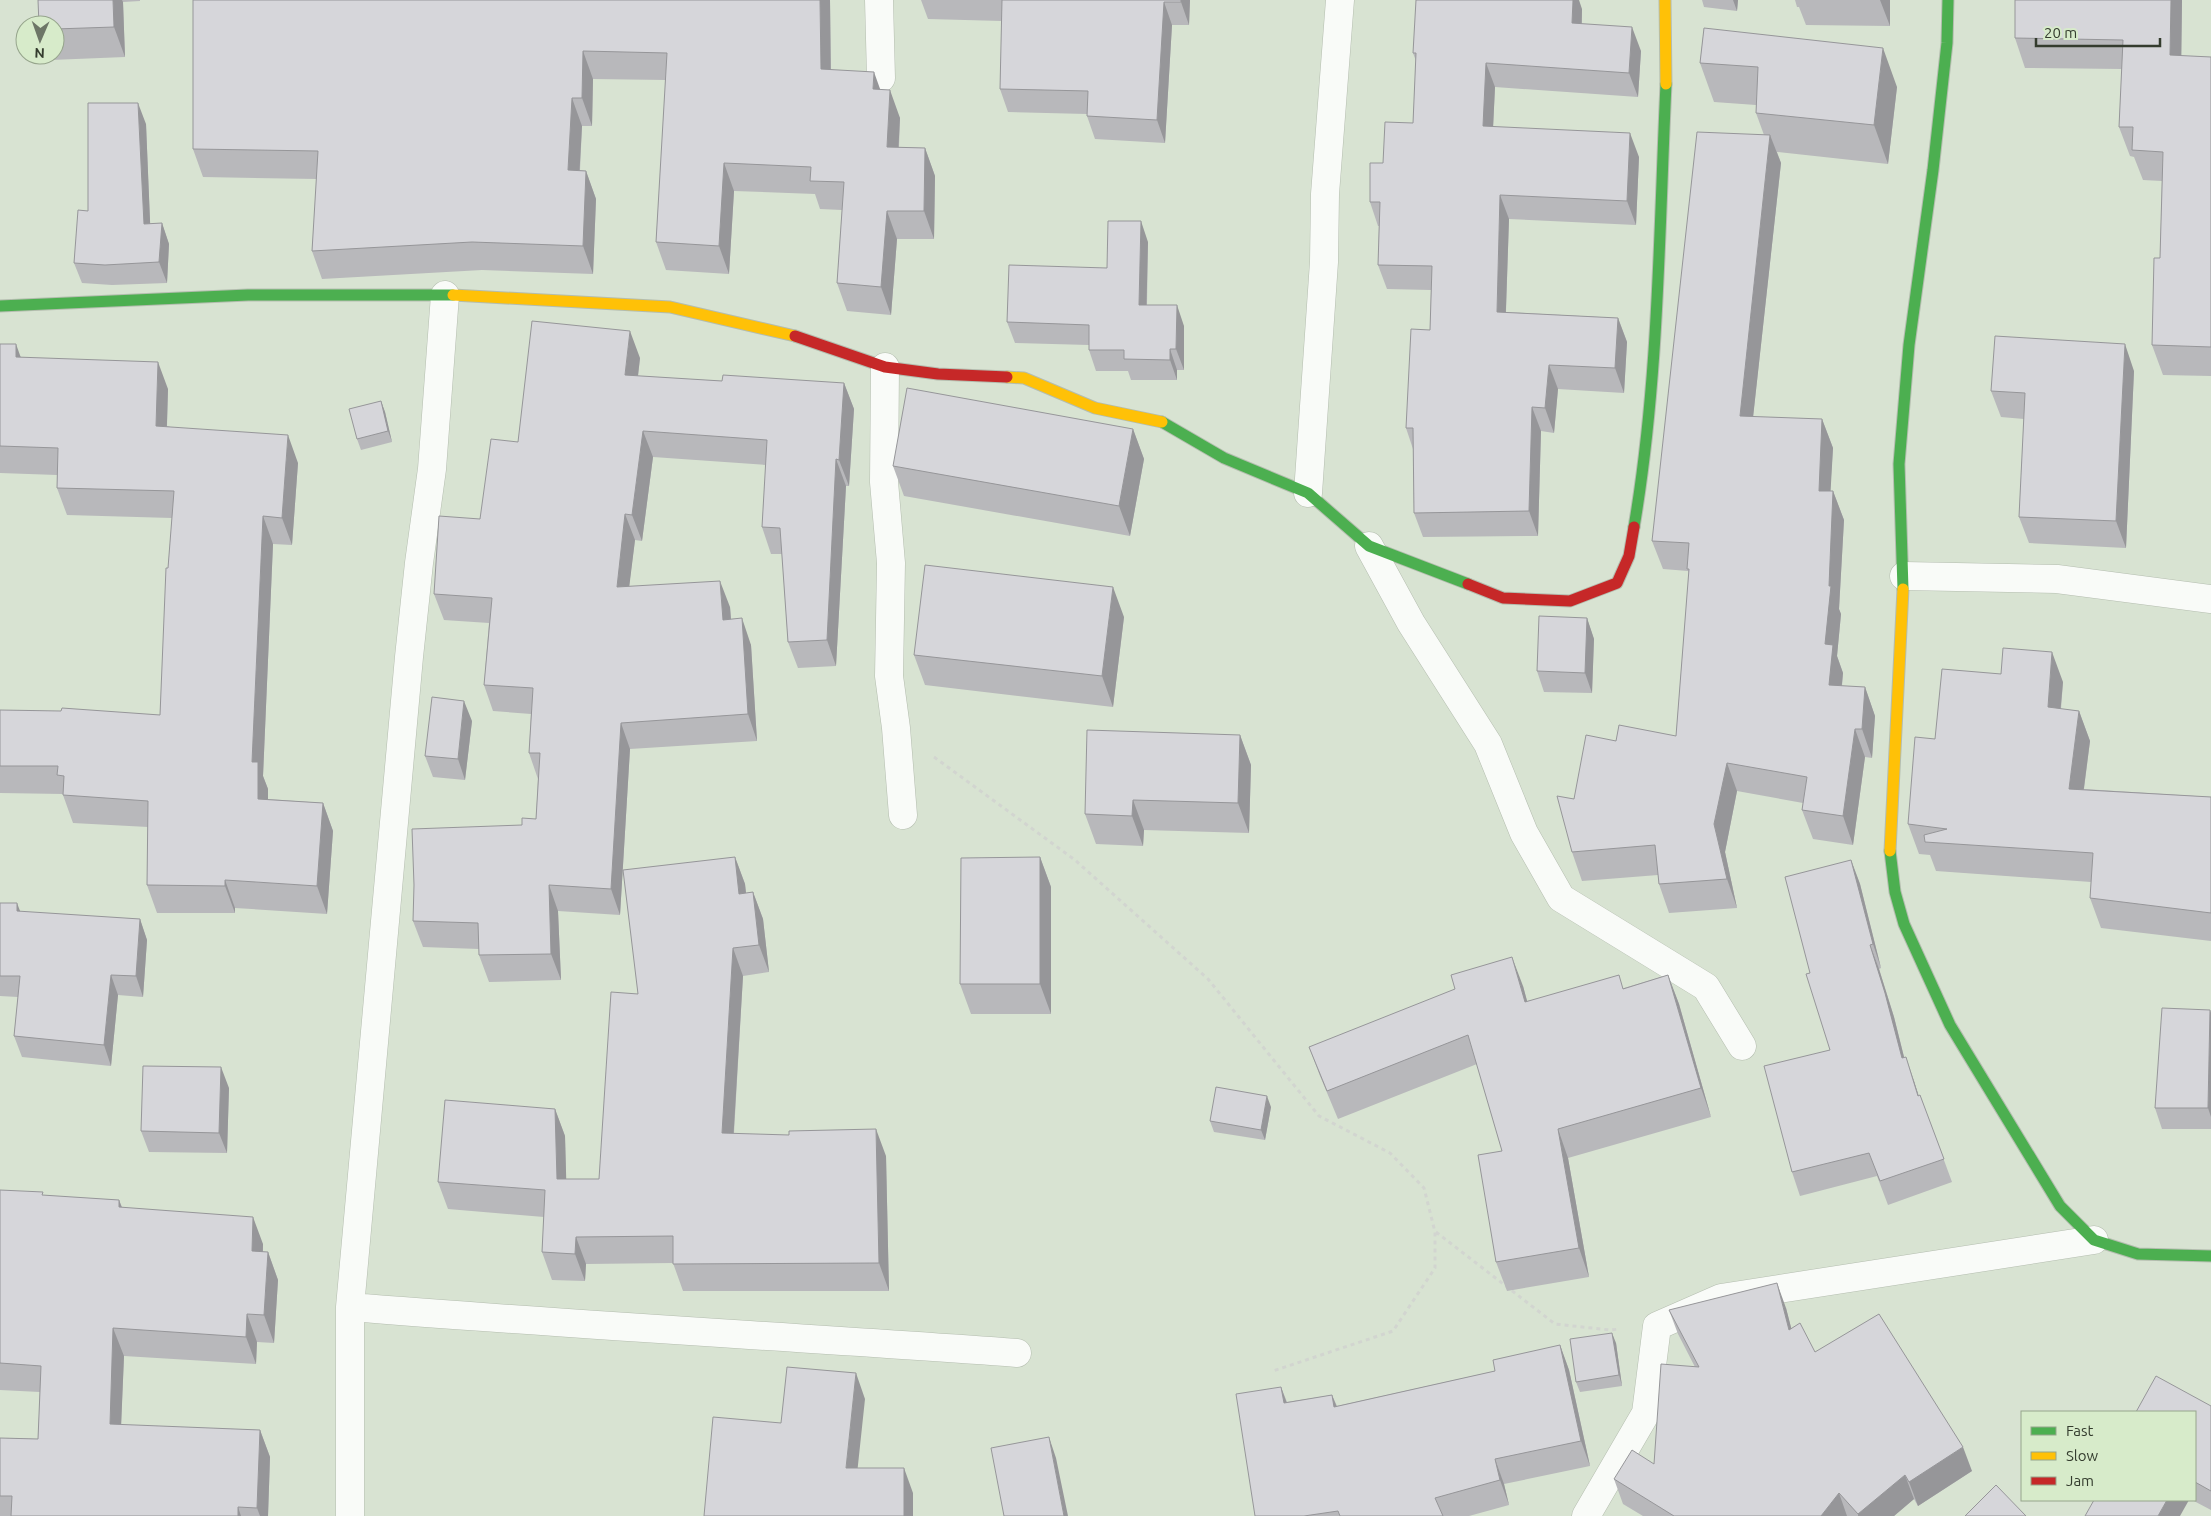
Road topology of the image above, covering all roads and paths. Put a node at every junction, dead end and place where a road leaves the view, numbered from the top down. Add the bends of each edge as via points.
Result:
1 (878, 0) edge
2 (1340, 0) edge
3 (1665, 0) edge
4 (1948, 0) edge
5 (881, 78) dead end
6 (445, 295) junction
7 (0, 306) edge
8 (885, 368) junction
9 (1308, 493) junction
10 (1369, 546) junction
11 (1904, 576) junction
12 (2211, 599) edge
13 (896, 728) junction
14 (904, 815) dead end
15 (1742, 1046) dead end
16 (1435, 1232) junction
17 (2094, 1240) junction
18 (2211, 1256) edge
19 (350, 1307) junction
20 (1657, 1326) junction
21 (1017, 1352) dead end
22 (1273, 1371) dead end
23 (350, 1516) edge
24 (1586, 1516) edge

1 - 5 street
2 - 9 street
3 - 10 street via 1667,59 1652,395 1629,556 1618,583 1570,601 1503,598
4 - 11 street via 1946,53 1909,345 1899,464
6 - 7 street via 248,295
6 - 8 street via 670,307 785,332
6 - 19 street via 432,469 418,573 389,868
8 - 9 street via 1024,378 1095,408 1164,423 1224,458
8 - 13 street via 884,482 891,563 889,676
9 - 10 street
10 - 15 street via 1411,623 1488,744 1524,833 1561,898 1706,987
11 - 12 street via 2057,580
11 - 17 street via 1890,852 1894,892 1904,924 1950,1024 2060,1206
13 - 14 street
13 - 16 path via 1075,860 1208,980 1319,1116 1390,1154 1424,1188
16 - 20 path via 1555,1324 1610,1330
16 - 22 path via 1435,1268 1393,1331
17 - 18 street via 2138,1254
17 - 20 street via 1721,1298
19 - 21 street
19 - 23 street
20 - 24 street via 1646,1413

